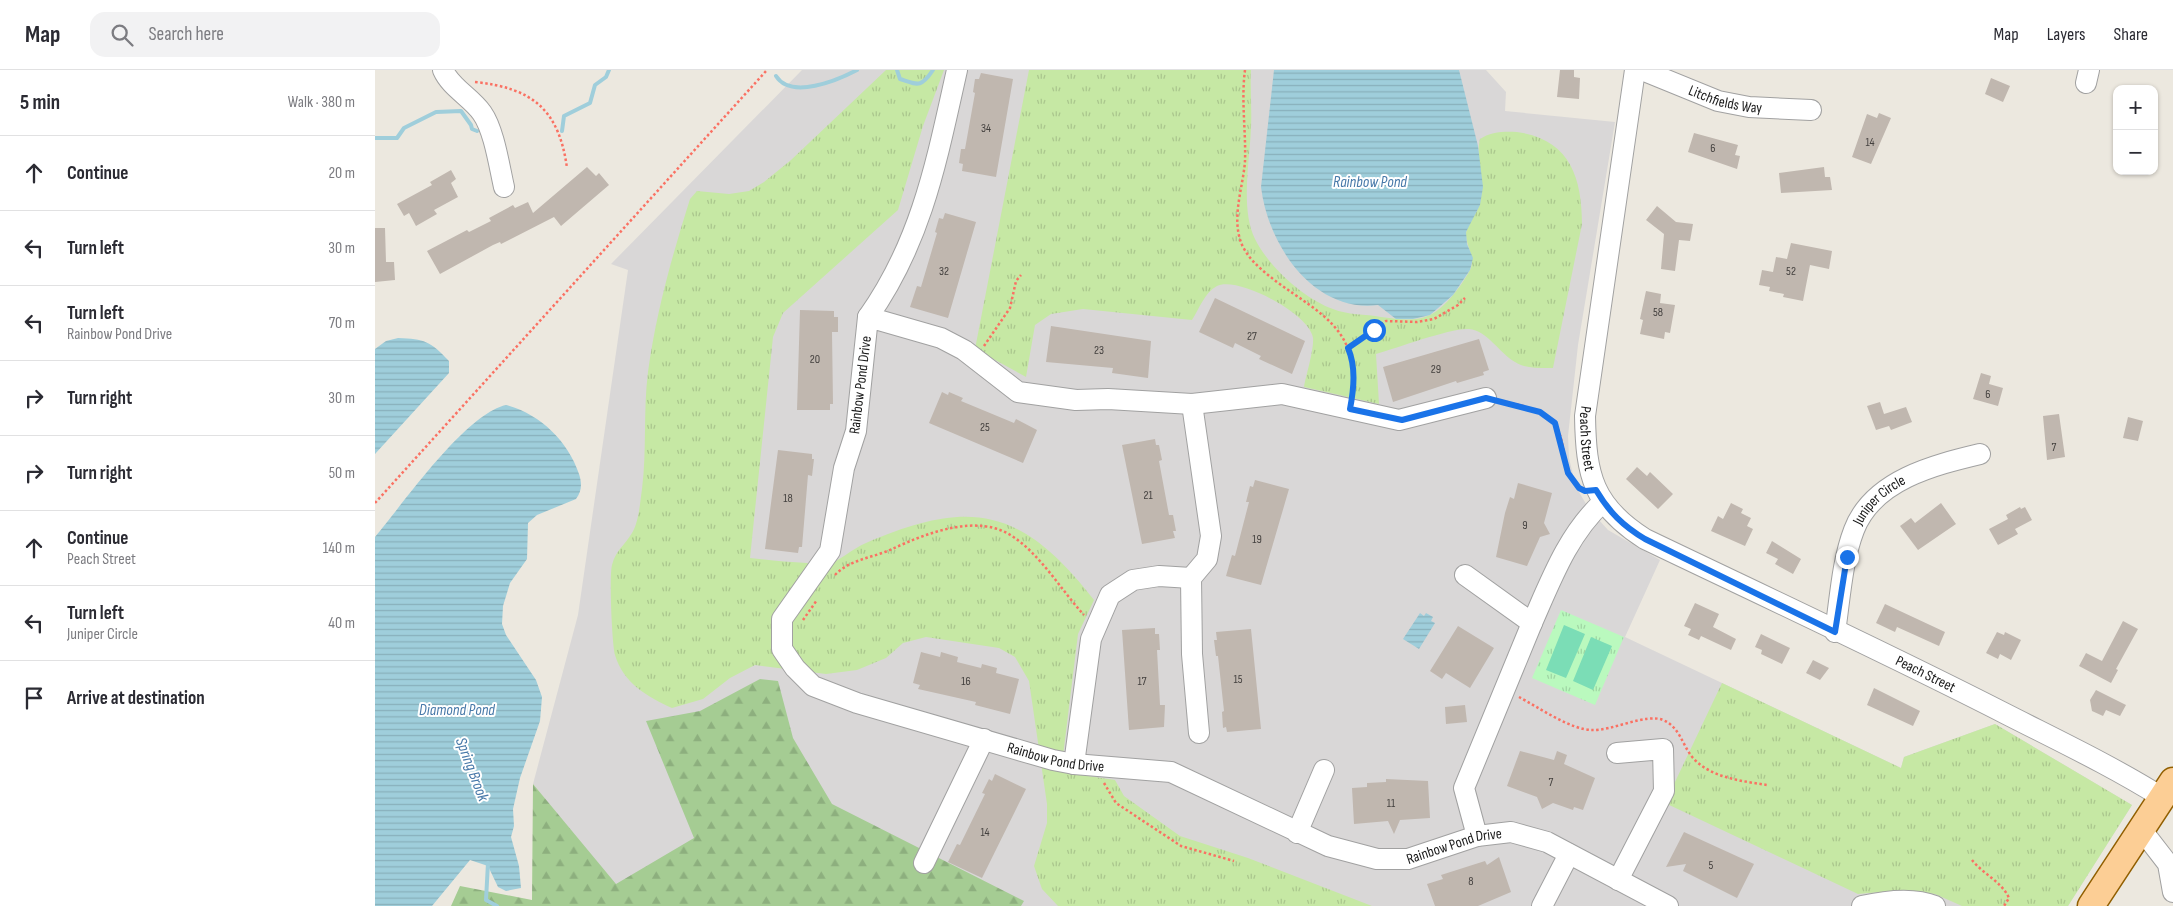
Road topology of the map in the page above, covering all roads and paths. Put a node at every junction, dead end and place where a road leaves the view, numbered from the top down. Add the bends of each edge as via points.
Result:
1 (767, 70) edge
2 (957, 70) edge
3 (1245, 70) edge
4 (1635, 70) edge
5 (1643, 70) edge
6 (446, 75) edge
7 (1811, 110) dead end
8 (567, 168) dead end
9 (504, 187) dead end
10 (1021, 275) dead end
11 (1465, 298) dead end
12 (868, 317) junction
13 (1348, 348) junction
14 (978, 361) junction
15 (1486, 398) joint
16 (1192, 404) junction
17 (1350, 409) junction
18 (1980, 454) dead end
19 (1600, 496) junction
20 (375, 503) edge
21 (1465, 575) dead end
22 (1191, 578) junction
23 (831, 580) dead end
24 (821, 594) dead end
25 (1532, 623) junction
26 (781, 628) junction
27 (1095, 628) junction
28 (1835, 632) junction
29 (1199, 733) dead end
30 (984, 739) junction
31 (1617, 753) dead end
32 (1074, 764) junction
33 (1102, 767) junction
34 (1324, 770) dead end
35 (2168, 789) edge
36 (2141, 829) junction
37 (1297, 833) junction
38 (1477, 836) junction
39 (1569, 854) junction
40 (1972, 860) dead end
41 (1234, 861) dead end
42 (924, 863) dead end
43 (1618, 880) junction
44 (2173, 892) edge
45 (1635, 898) edge
46 (1541, 906) edge
47 (1668, 906) edge
48 (1862, 906) edge
49 (1935, 906) edge
50 (2004, 906) edge
51 (2091, 906) edge

1 - 20 path
2 - 12 street, Rainbow Pond Drive via 931,184 917,225 886,291
3 - 13 path via 1245,162 1238,218 1243,246 1262,271 1334,325
4 - 19 street, Peach Street via 1585,416 1586,444
5 - 7 street, Litchfields Way via 1718,101 1749,107
6 - 8 path via 491,84 533,98 551,118 562,143
6 - 9 street via 483,114
10 - 14 path via 1016,280 1009,308 983,347
11 - 13 path via 1458,306 1434,319 1386,321
12 - 14 street, Rainbow Pond Drive via 941,338
12 - 26 street, Rainbow Pond Drive via 856,431 844,468 830,551 787,609
13 - 17 path via 1354,370
14 - 16 street, Rainbow Pond Drive via 1018,392 1076,400
15 - 17 street, Rainbow Pond Drive via 1402,420
15 - 19 path via 1548,416 1558,430 1568,473 1579,488
16 - 17 street, Rainbow Pond Drive via 1282,394
16 - 22 street via 1211,536 1207,559
18 - 28 street, Juniper Circle via 1934,465 1893,485 1863,515 1854,529 1847,557
19 - 25 street via 1563,556
19 - 28 street, Peach Street via 1625,526 1645,539
21 - 25 street
22 - 27 street via 1159,576 1126,583 1110,595
22 - 29 street via 1191,654
23 - 27 path via 845,566 882,554 913,539 955,527 976,525 1012,536 1038,560
24 - 26 path via 803,620
25 - 38 street via 1464,788
26 - 30 street, Rainbow Pond Drive via 782,649 813,686 857,703
27 - 32 street
28 - 35 street, Peach Street via 1884,652 2116,769
30 - 32 street, Rainbow Pond Drive
30 - 42 street
31 - 43 street via 1663,749 1664,771 1664,791
32 - 33 street, Rainbow Pond Drive
33 - 37 street, Rainbow Pond Drive via 1171,772
33 - 41 path via 1103,780 1116,803 1181,846
34 - 37 street
35 - 36 main road
36 - 44 street via 2168,864
36 - 51 main road
37 - 38 street, Rainbow Pond Drive via 1377,859 1408,859
38 - 39 street, Rainbow Pond Drive via 1511,832 1547,842
39 - 43 street, Rainbow Pond Drive
39 - 46 street
40 - 50 path via 1981,872 2006,891 2009,898
43 - 45 street, Rainbow Pond Drive
45 - 47 street, Rainbow Pond Drive
48 - 49 street via 1881,901 1925,902

